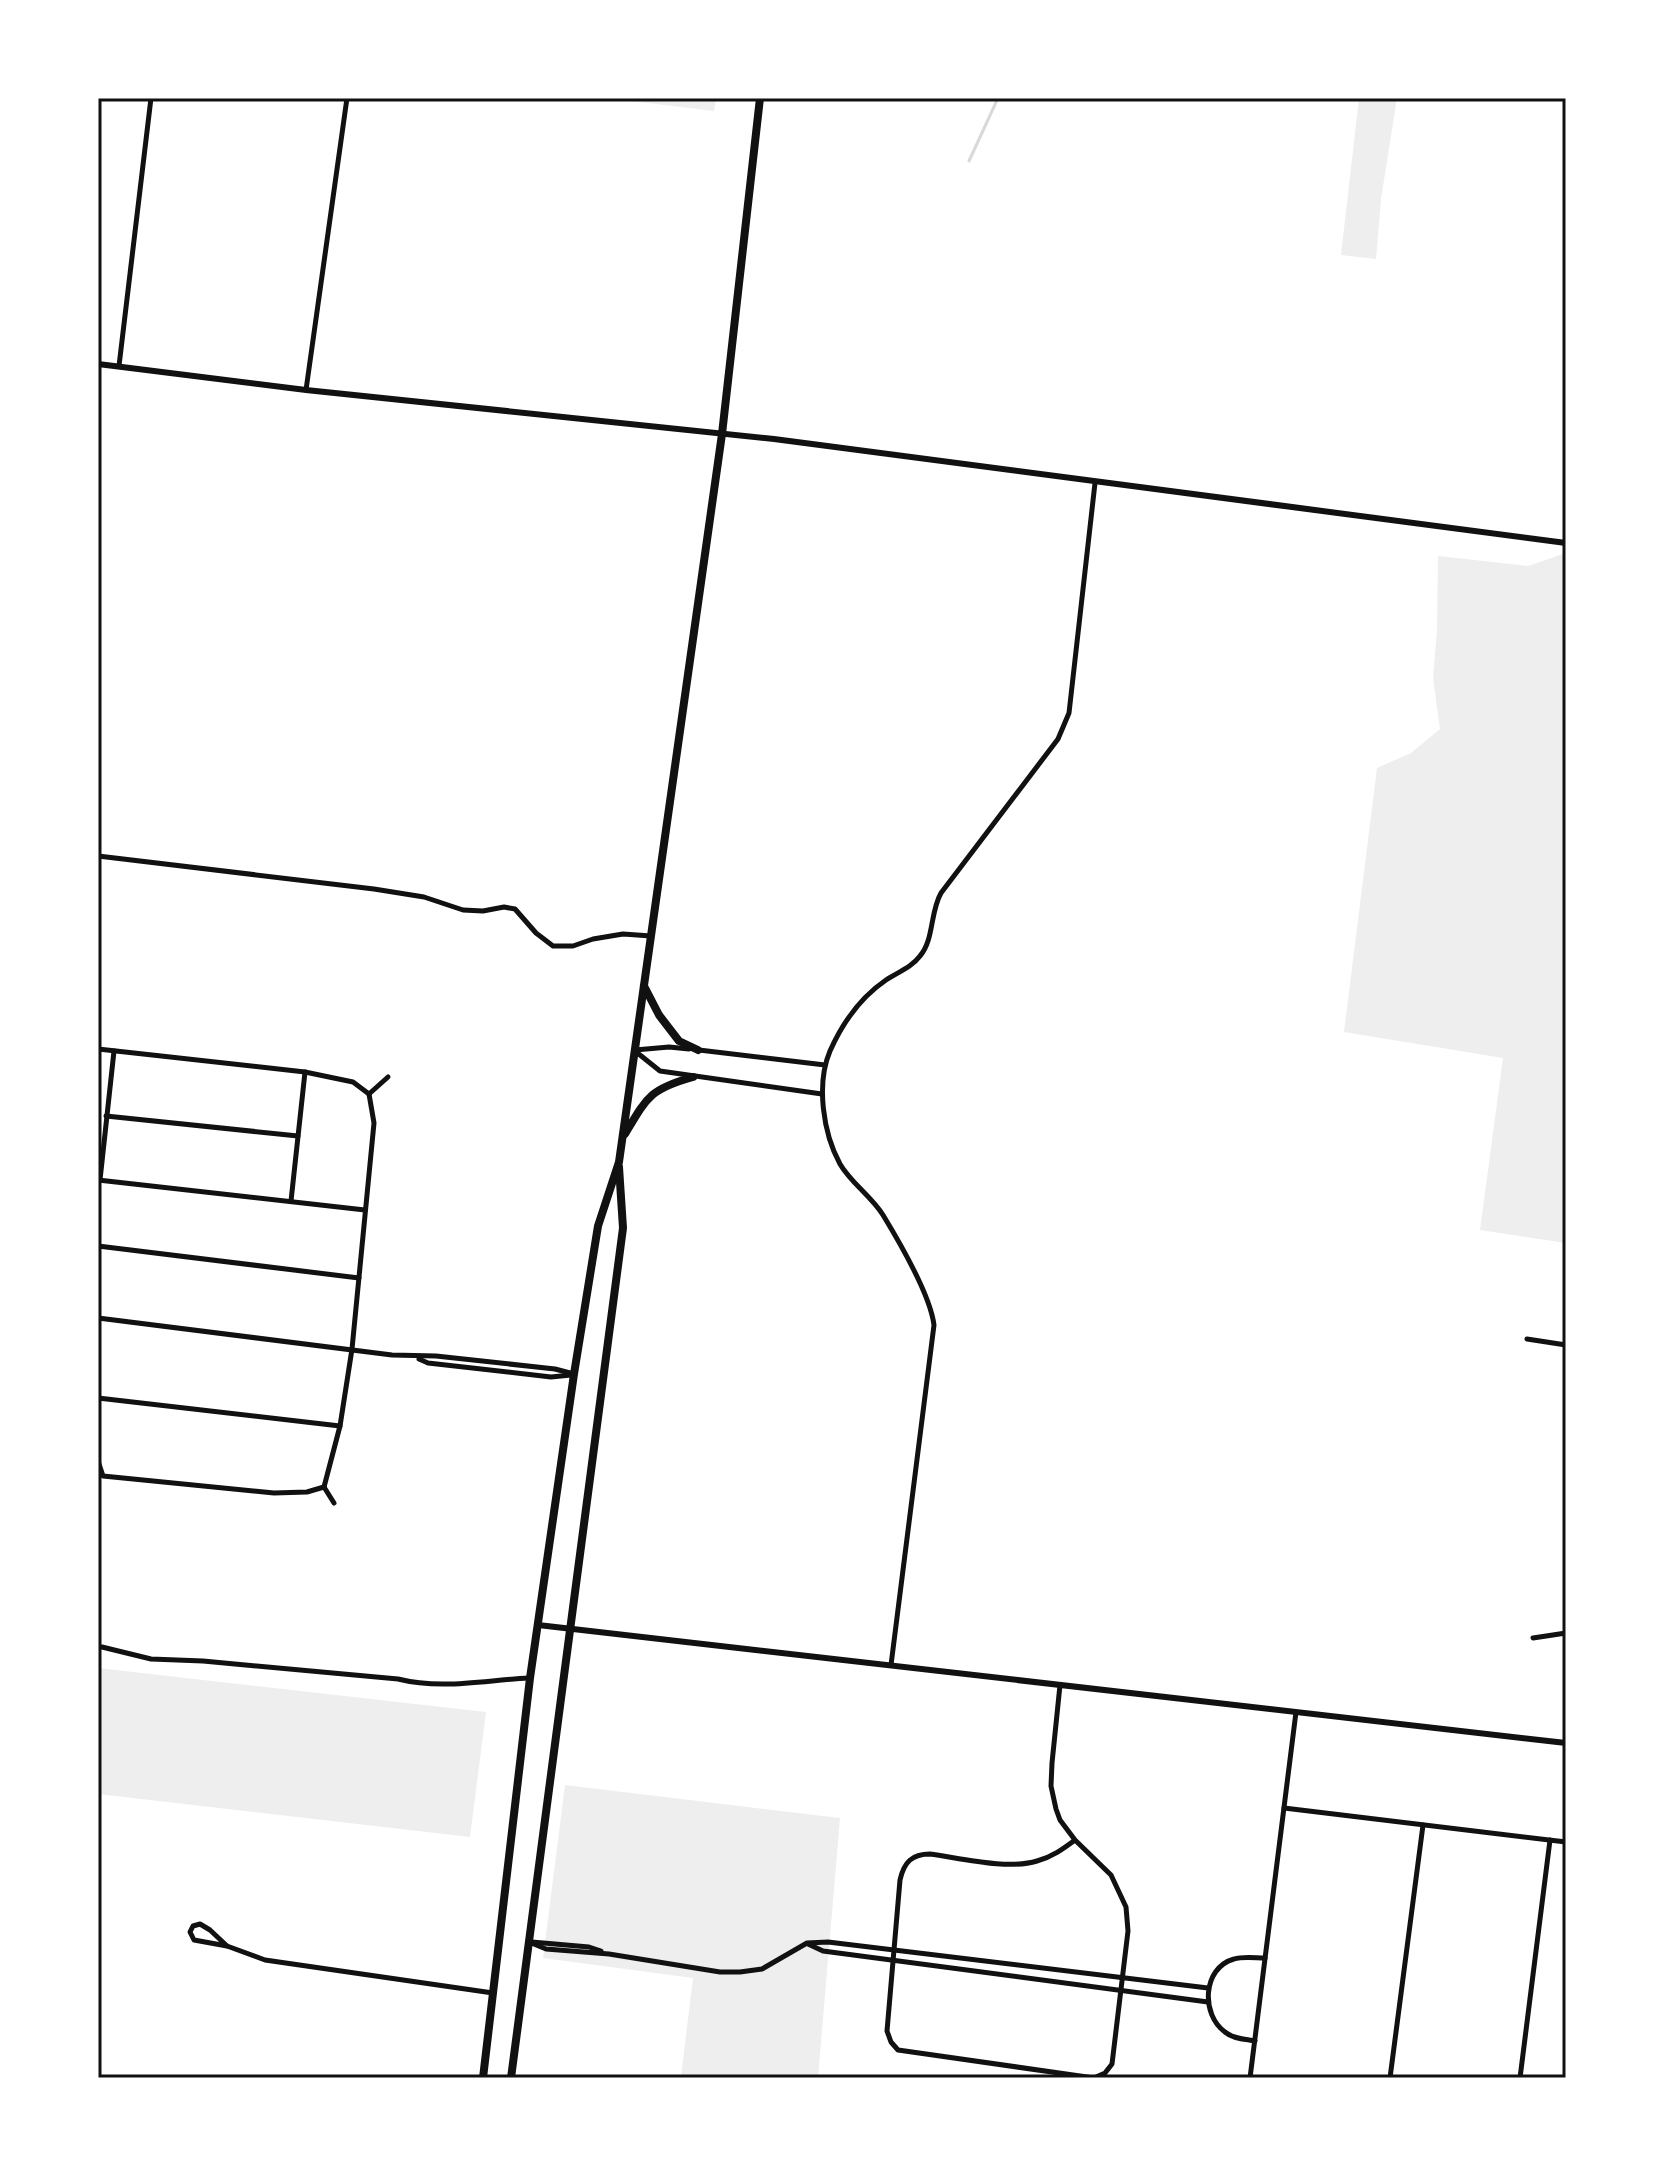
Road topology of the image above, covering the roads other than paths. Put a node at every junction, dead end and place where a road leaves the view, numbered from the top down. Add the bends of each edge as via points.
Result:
1 (151, 98) edge
2 (347, 98) edge
3 (760, 98) edge
4 (98, 364) edge
5 (119, 366) junction
6 (306, 390) junction
7 (722, 434) junction
8 (1095, 483) junction
9 (1566, 543) edge
10 (98, 856) edge
11 (651, 936) junction
12 (644, 986) junction
13 (98, 1049) edge
14 (635, 1050) junction
15 (698, 1050) junction
16 (114, 1051) junction
17 (825, 1065) junction
18 (305, 1072) junction
19 (388, 1077) dead end
20 (693, 1077) junction
21 (369, 1094) junction
22 (822, 1094) junction
23 (106, 1116) junction
24 (298, 1136) junction
25 (622, 1138) junction
26 (619, 1162) junction
27 (99, 1180) edge
28 (291, 1201) junction
29 (365, 1210) junction
30 (98, 1246) edge
31 (359, 1278) junction
32 (98, 1318) edge
33 (1527, 1339) dead end
34 (1566, 1345) edge
35 (352, 1349) junction
36 (574, 1374) junction
37 (98, 1398) edge
38 (340, 1426) junction
39 (98, 1461) edge
40 (324, 1487) junction
41 (334, 1503) dead end
42 (538, 1625) junction
43 (568, 1628) junction
44 (1566, 1633) edge
45 (1533, 1638) dead end
46 (102, 1647) dead end
47 (891, 1665) junction
48 (530, 1678) junction
49 (1060, 1685) junction
50 (1296, 1712) junction
51 (1566, 1743) edge
52 (1284, 1808) junction
53 (1423, 1825) junction
54 (1075, 1840) junction
55 (1550, 1840) junction
56 (1566, 1842) edge
57 (528, 1942) junction
58 (807, 1943) junction
59 (227, 1946) junction
60 (893, 1949) junction
61 (1265, 1958) junction
62 (892, 1961) junction
63 (1123, 1978) junction
64 (1208, 1988) junction
65 (1121, 1989) junction
66 (493, 1993) junction
67 (1208, 2002) junction
68 (1255, 2041) junction
69 (483, 2078) edge
70 (511, 2078) edge
71 (1250, 2078) edge
72 (1390, 2078) edge
73 (1520, 2078) edge

1 - 5 street
2 - 6 street
3 - 7 main road
4 - 5 street
5 - 6 street
6 - 7 street
7 - 8 street
7 - 11 main road
8 - 9 street
8 - 17 street via 1069,713 1058,739 934,904 925,949 909,967 866,994
10 - 11 street via 374,889 463,910 515,909 553,946 623,934
11 - 12 main road
12 - 14 main road
12 - 15 main road via 679,1041
13 - 16 street
14 - 15 street
14 - 20 street via 660,1071
14 - 25 main road
15 - 17 street
16 - 18 street
16 - 23 street
17 - 22 street
18 - 21 street via 353,1082
18 - 24 street
19 - 21 street
20 - 22 street
20 - 25 main road via 653,1092
21 - 29 street via 374,1123
22 - 47 street via 840,1164 882,1215 929,1301 934,1325
23 - 24 street
23 - 27 street
24 - 28 street
25 - 26 main road
26 - 36 main road via 598,1226
26 - 43 main road via 623,1228
27 - 28 street
28 - 29 street
29 - 31 street
30 - 31 street
31 - 35 street
32 - 35 street
33 - 34 street
35 - 36 street via 551,1377
35 - 38 street
36 - 42 main road
37 - 38 street
38 - 40 street
39 - 40 street via 103,1476 274,1493
40 - 41 street
42 - 43 street
42 - 48 main road
43 - 47 street
43 - 57 main road
44 - 45 street
46 - 48 street via 151,1659 418,1684
47 - 49 street
48 - 66 main road
49 - 50 street
49 - 54 street via 1051,1786 1060,1820
50 - 51 street
50 - 52 street
52 - 53 street
52 - 61 street
53 - 55 street
53 - 72 street
54 - 60 street via 1033,1863 930,1854 910,1858 900,1880
54 - 63 street via 1111,1875 1126,1907
55 - 56 street
55 - 73 street
57 - 58 street via 589,1947 720,1972 762,1969
57 - 70 main road
58 - 60 street
58 - 62 street via 823,1951
59 - 59 street via 200,1924 190,1932 194,1940
59 - 66 street via 265,1960
60 - 62 street
60 - 63 street
61 - 64 street via 1234,1959 1216,1973
61 - 68 street
62 - 65 street
62 - 65 street via 887,2031 898,2050 1083,2077 1094,2078 1112,2064
63 - 64 street
63 - 65 street
64 - 67 street
65 - 67 street
66 - 69 main road
67 - 68 street via 1224,2032
68 - 71 street

